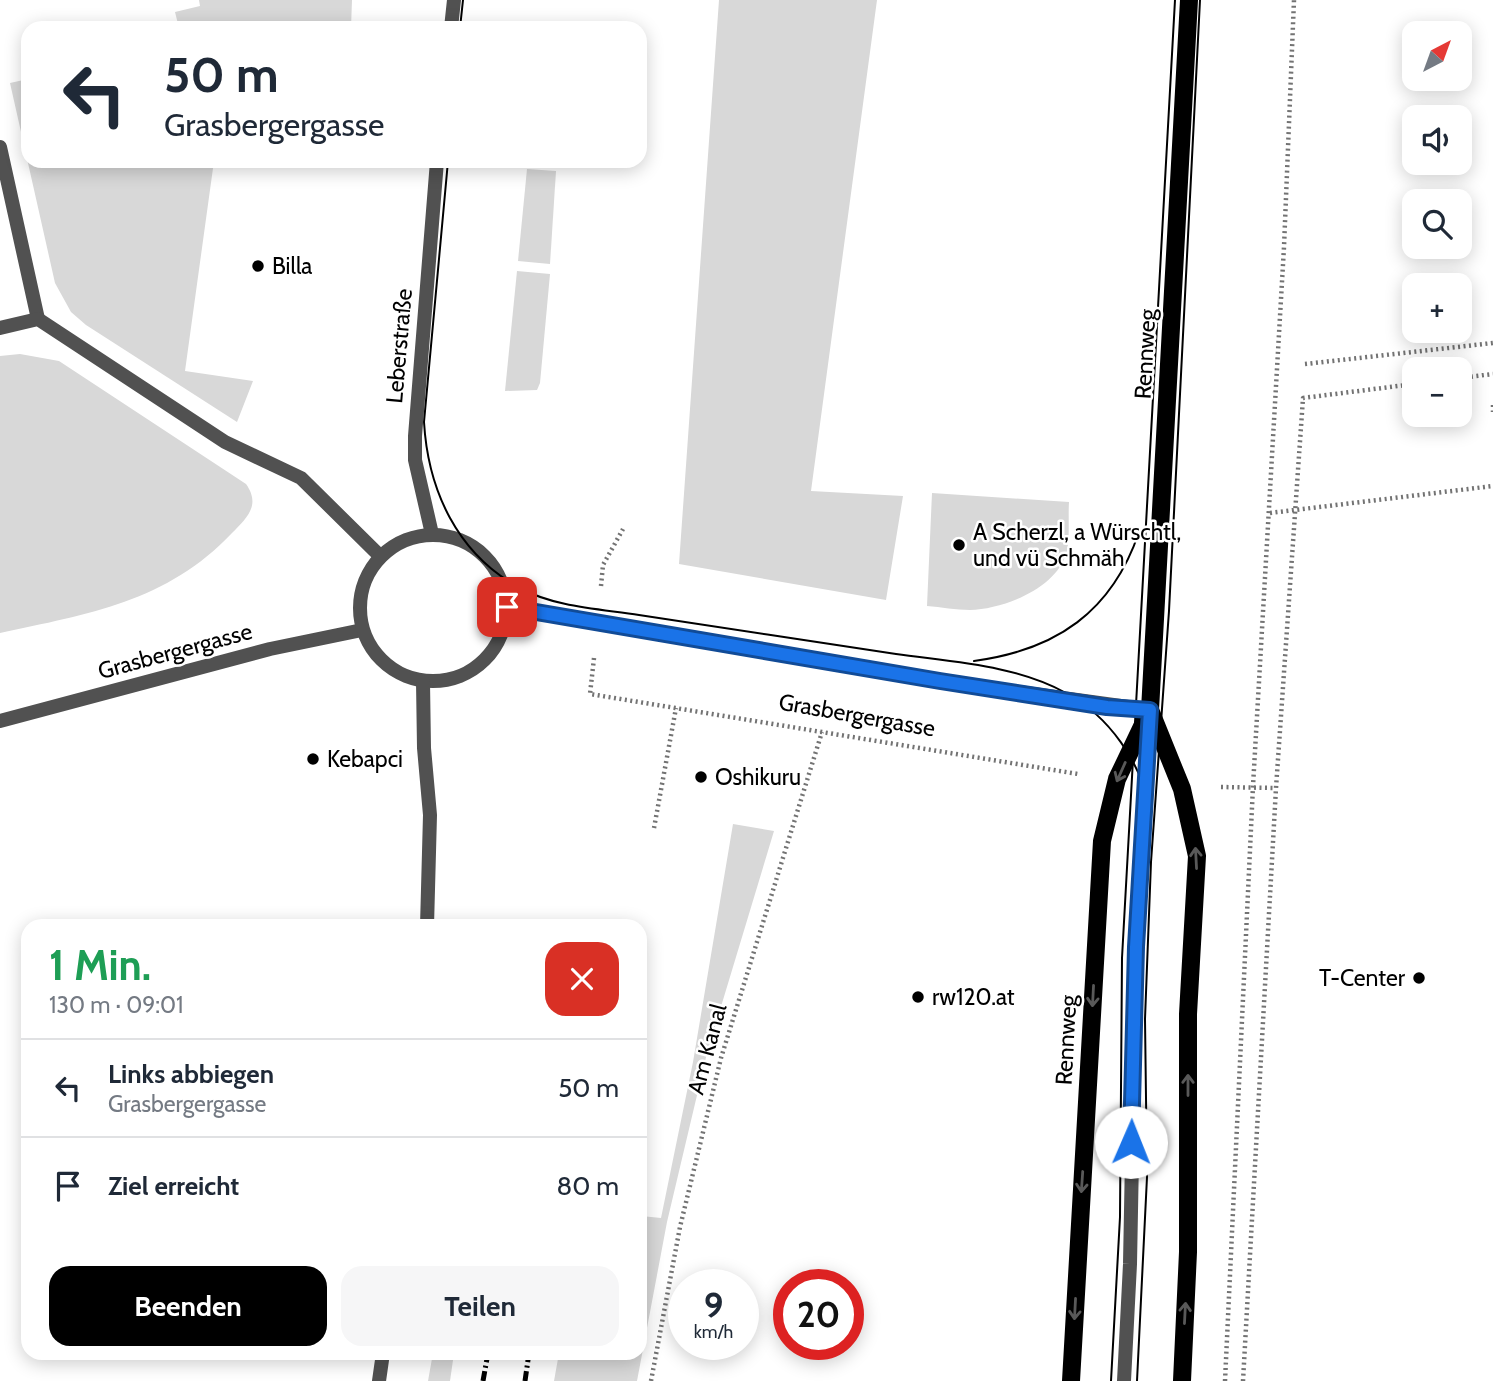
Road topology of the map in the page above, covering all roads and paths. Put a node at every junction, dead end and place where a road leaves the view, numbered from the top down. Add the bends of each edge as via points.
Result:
1 (454, 0) edge
2 (1189, 0) edge
3 (1294, 0) edge
4 (452, 21) edge
5 (0, 147) edge
6 (436, 168) edge
7 (38, 319) junction
8 (0, 328) edge
9 (1493, 343) edge
10 (1305, 364) dead end
11 (1493, 374) edge
12 (1472, 377) edge
13 (1402, 386) edge
14 (1493, 405) edge
15 (1493, 412) edge
16 (1493, 486) edge
17 (1296, 512) junction
18 (1270, 513) junction
19 (432, 534) junction
20 (380, 556) junction
21 (507, 607) junction
22 (362, 630) junction
23 (423, 682) junction
24 (590, 694) dead end
25 (676, 708) junction
26 (1150, 710) junction
27 (0, 721) edge
28 (821, 732) junction
29 (1117, 779) junction
30 (1253, 786) junction
31 (1276, 788) junction
32 (654, 828) dead end
33 (427, 919) edge
34 (382, 1360) edge
35 (379, 1381) edge
36 (651, 1381) edge
37 (1070, 1381) edge
38 (1124, 1381) edge
39 (1182, 1381) edge
40 (1226, 1381) edge
41 (1244, 1381) edge

1 - 4 street
2 - 26 main road, Rennweg
3 - 18 path
5 - 7 street
6 - 19 street, Leberstraße via 415,436 417,470
7 - 8 street
7 - 20 street via 225,442 301,478
9 - 10 path
11 - 12 path
13 - 17 path via 1303,398
14 - 15 path
16 - 17 path
17 - 18 path
17 - 31 path
18 - 30 path
19 - 20 street via 404,541
19 - 21 street via 461,539 485,555 501,579
20 - 22 street via 365,577 359,603
21 - 23 street via 502,635 489,656 470,673
21 - 26 street, Grasbergergasse via 940,681
22 - 23 street via 385,665
22 - 27 street, Grasbergergasse via 270,649
23 - 33 street via 430,815
24 - 25 path, Grasbergergasse
25 - 28 path, Grasbergergasse
25 - 32 path
26 -> 29 main road, Rennweg
26 - 38 street via 1136,947
39 -> 26 main road, Rennweg via 1188,1252 1188,1014 1197,856 1182,789
28 - 29 path, Grasbergergasse
28 - 36 path, Am Kanal via 721,1058 680,1227
29 -> 37 main road, Rennweg via 1102,841
30 - 31 path
30 - 40 path
31 - 41 path
34 - 35 street

